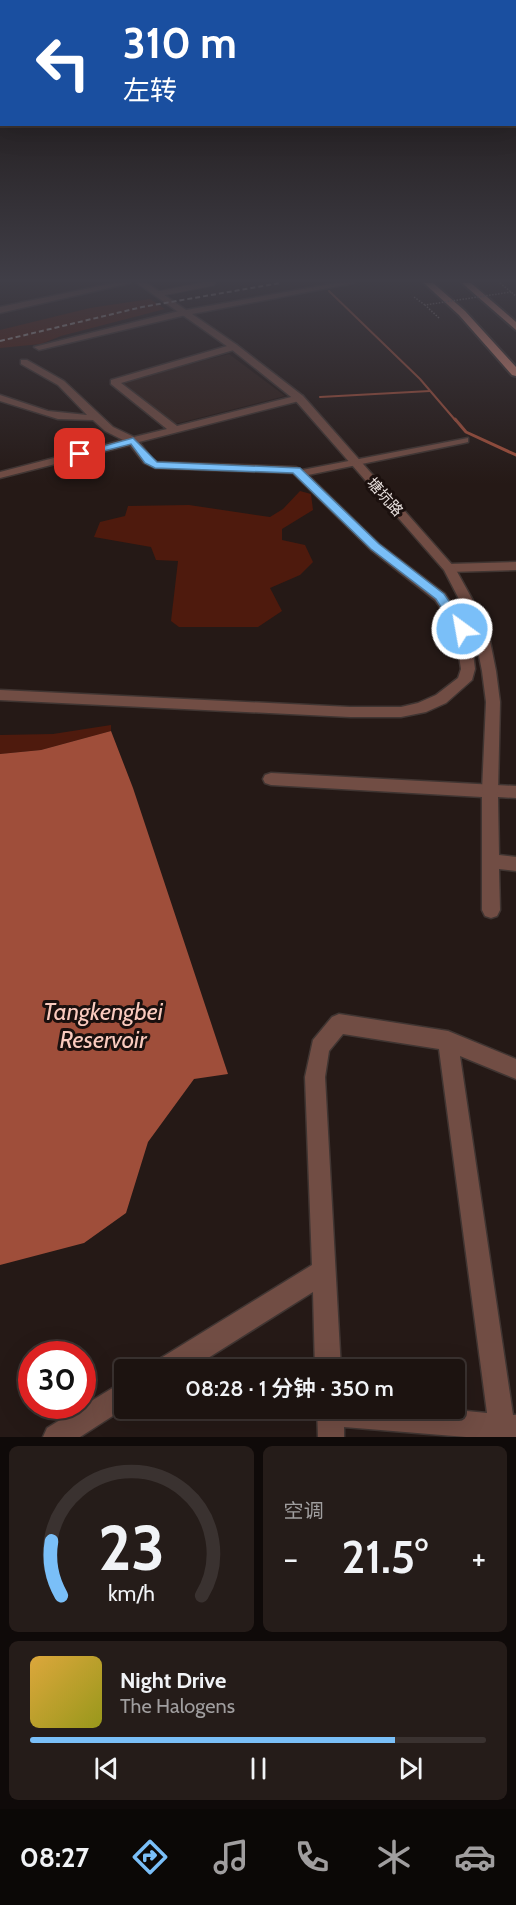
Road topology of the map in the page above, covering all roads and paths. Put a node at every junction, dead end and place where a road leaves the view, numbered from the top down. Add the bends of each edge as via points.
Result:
1 (224, 350) edge
2 (238, 350) edge
3 (495, 350) edge
4 (24, 362) dead end
5 (516, 373) edge
6 (0, 398) edge
7 (299, 398) junction
8 (95, 417) junction
9 (175, 430) junction
10 (464, 440) dead end
11 (133, 441) junction
12 (353, 462) junction
13 (299, 474) junction
14 (0, 475) edge
15 (516, 566) edge
16 (440, 576) junction
17 (0, 695) edge
18 (271, 779) dead end
19 (490, 791) junction
20 (516, 792) edge
21 (490, 861) junction
22 (516, 864) edge
23 (491, 910) dead end
24 (448, 1041) junction
25 (516, 1069) edge
26 (324, 1271) junction
27 (183, 1359) edge
28 (328, 1359) edge
29 (114, 1400) edge
30 (331, 1420) edge
31 (507, 1431) edge
32 (56, 1437) edge

1 - 9 street via 114,382
2 - 7 street, 塘坑路
3 - 5 highway
4 - 8 street via 61,383
6 - 8 street via 54,416
7 - 9 street
7 - 12 street, 塘坑路
8 - 11 street
9 - 11 street
10 - 12 street
11 - 13 street via 155,465 296,470
11 - 14 street
12 - 13 street
12 - 16 street, 塘坑路
13 - 16 street via 375,547
15 - 16 street
16 - 17 street via 440,597 462,629 468,669 456,690 421,708 350,712
16 - 19 street, 塘坑路 via 480,626 493,702
18 - 19 street
19 - 20 street
19 - 21 street, 塘坑路
21 - 22 street
21 - 23 street, 塘坑路
24 - 25 street
24 - 26 street via 339,1024 320,1047 315,1077
24 - 31 street
26 - 27 street
26 - 28 street
29 - 32 street
30 - 31 street

